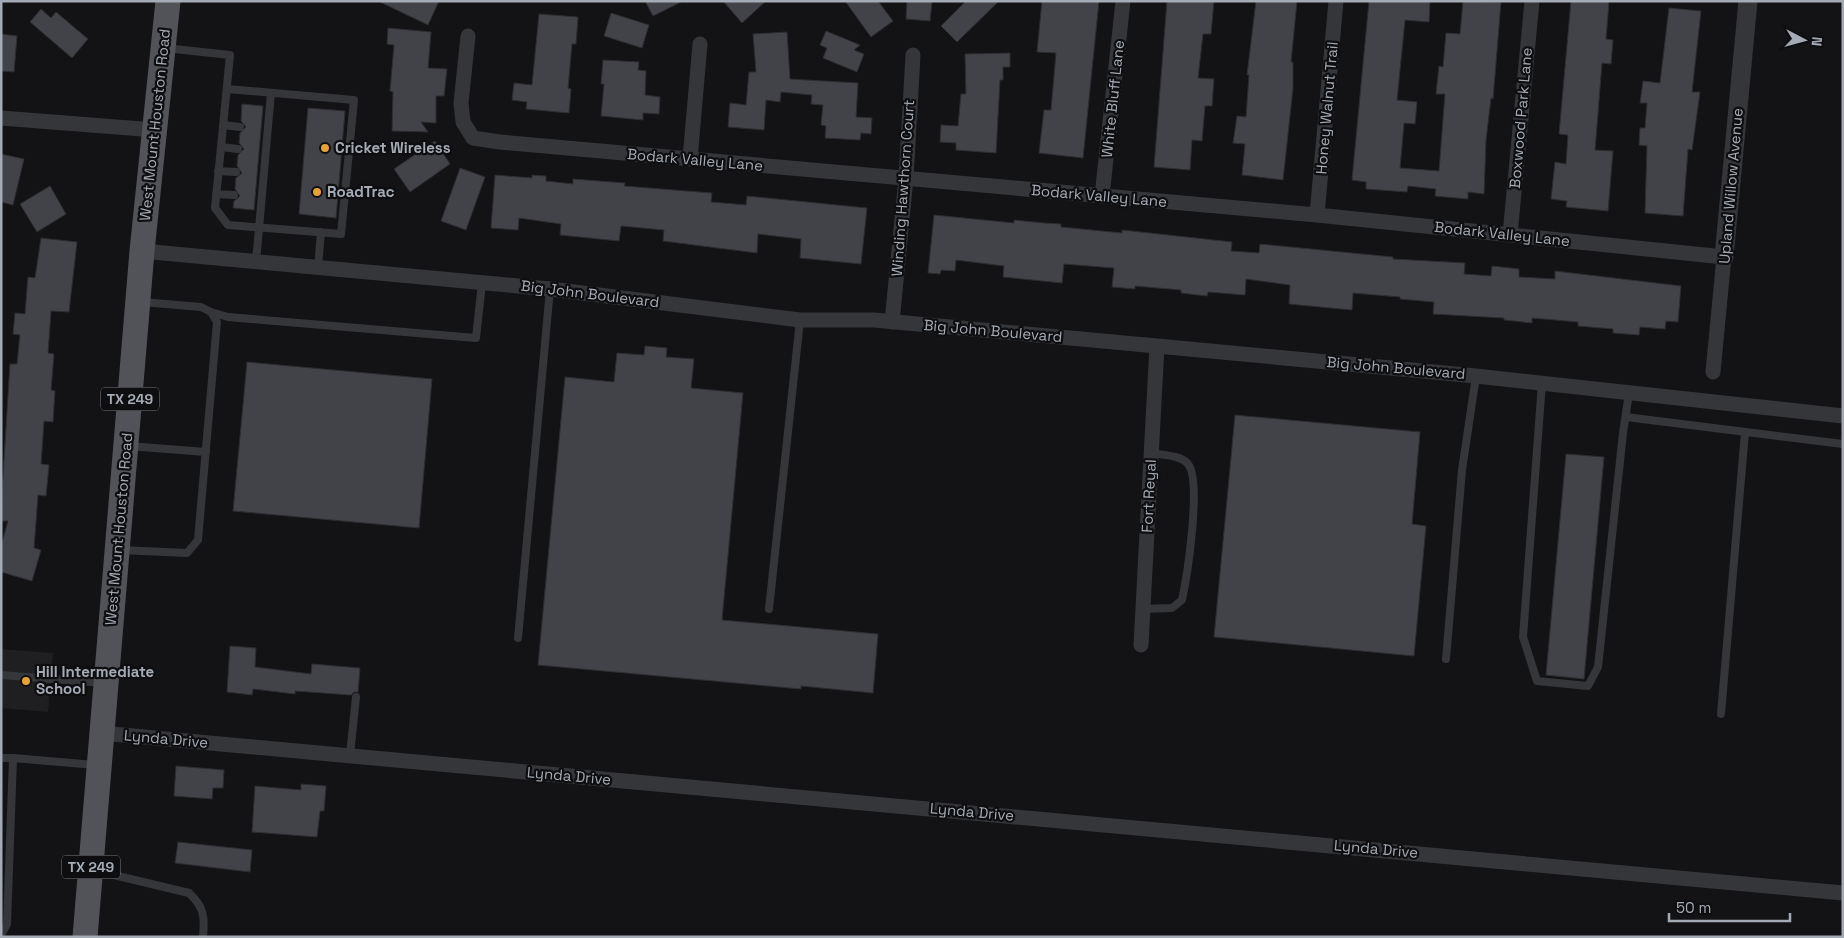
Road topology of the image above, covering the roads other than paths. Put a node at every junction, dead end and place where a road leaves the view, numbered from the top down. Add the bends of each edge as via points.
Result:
1 (168, 1) edge
2 (1122, 1) edge
3 (1336, 1) edge
4 (1532, 1) edge
5 (1748, 1) edge
6 (468, 36) dead end
7 (700, 44) dead end
8 (164, 48) junction
9 (913, 55) dead end
10 (227, 89) junction
11 (271, 93) junction
12 (1, 118) edge
13 (223, 125) junction
14 (240, 127) dead end
15 (155, 130) junction
16 (221, 147) junction
17 (238, 149) dead end
18 (690, 159) junction
19 (218, 171) junction
20 (236, 172) dead end
21 (906, 178) junction
22 (216, 194) junction
23 (234, 196) dead end
24 (1102, 196) junction
25 (1317, 215) junction
26 (259, 227) junction
27 (321, 232) junction
28 (1510, 235) junction
29 (142, 251) junction
30 (1724, 257) junction
31 (256, 262) junction
32 (318, 268) junction
33 (482, 282) junction
34 (550, 289) junction
35 (138, 302) junction
36 (211, 312) junction
37 (800, 320) junction
38 (892, 322) junction
39 (1158, 346) junction
40 (1714, 372) dead end
41 (1476, 376) junction
42 (1542, 383) junction
43 (1629, 393) junction
44 (1843, 416) edge
45 (1626, 417) junction
46 (1745, 432) junction
47 (1843, 444) edge
48 (126, 446) junction
49 (206, 452) junction
50 (1151, 453) junction
51 (117, 550) junction
52 (769, 609) dead end
53 (1143, 609) junction
54 (518, 638) dead end
55 (1141, 646) dead end
56 (1446, 659) dead end
57 (1, 675) edge
58 (106, 683) junction
59 (356, 697) dead end
60 (1721, 714) dead end
61 (102, 733) junction
62 (350, 755) junction
63 (1, 758) edge
64 (12, 758) junction
65 (99, 765) junction
66 (91, 870) junction
67 (1843, 893) edge
68 (1, 936) edge
69 (85, 937) edge
70 (202, 937) edge

1 - 8 main road, West Mount Houston Road / TX 249
2 - 24 street, White Bluff Lane
3 - 25 street, Honey Walnut Trail
4 - 28 street, Boxwood Park Lane
5 - 30 street, Upland Willow Avenue
6 - 18 street, Bodark Valley Lane via 461,103 463,122 473,138
7 - 18 street
8 - 10 lane via 230,55
8 - 15 main road, West Mount Houston Road / TX 249
9 - 21 street, Winding Hawthorn Court
10 - 11 lane
10 - 13 lane
11 - 26 lane via 262,151
11 - 27 lane via 354,100 341,234
12 - 15 street
13 - 14 lane
13 - 16 lane
15 - 29 main road, West Mount Houston Road / TX 249
16 - 17 lane
16 - 19 lane
18 - 21 street, Bodark Valley Lane
19 - 20 lane
19 - 22 lane
21 - 24 street, Bodark Valley Lane
21 - 38 street, Winding Hawthorn Court
22 - 23 lane
22 - 26 lane via 215,208 228,225
24 - 25 street, Bodark Valley Lane
25 - 28 street, Bodark Valley Lane
26 - 27 lane
26 - 31 lane
27 - 32 lane
28 - 30 street, Bodark Valley Lane
29 - 31 street, Big John Boulevard
29 - 35 main road, West Mount Houston Road / TX 249
30 - 40 street, Upland Willow Avenue
31 - 32 street, Big John Boulevard
32 - 33 street, Big John Boulevard
33 - 34 street, Big John Boulevard
33 - 36 lane via 476,338 228,317
34 - 37 street, Big John Boulevard
34 - 54 lane
35 - 36 lane via 201,307
35 - 48 main road, West Mount Houston Road / TX 249
36 - 49 lane via 217,322
37 - 38 street, Big John Boulevard
37 - 52 lane
38 - 39 street, Big John Boulevard
39 - 41 street, Big John Boulevard
39 - 50 street, Fort Reyal
41 - 42 street, Big John Boulevard
41 - 56 lane via 1462,470
42 - 43 street, Big John Boulevard
42 - 45 lane via 1524,637 1537,681 1588,686 1598,667
43 - 44 street, Big John Boulevard
43 - 45 lane
45 - 46 lane
46 - 47 lane
46 - 60 lane
48 - 49 lane
48 - 51 main road, West Mount Houston Road / TX 249
49 - 51 lane via 198,540 194,547 187,553
50 - 53 street, Fort Reyal
50 - 53 lane via 1188,464 1193,482 1193,516 1182,600 1172,608
51 - 58 main road, West Mount Houston Road / TX 249
53 - 55 street, Fort Reyal
57 - 58 lane
58 - 61 main road, West Mount Houston Road / TX 249
59 - 62 lane
61 - 62 street, Lynda Drive
61 - 65 main road, West Mount Houston Road / TX 249
62 - 67 street, Lynda Drive
63 - 64 lane
64 - 65 lane
64 - 68 lane via 7,924
65 - 66 main road, West Mount Houston Road / TX 249
66 - 69 main road, West Mount Houston Road / TX 249
66 - 70 lane via 189,893 199,903 205,917

